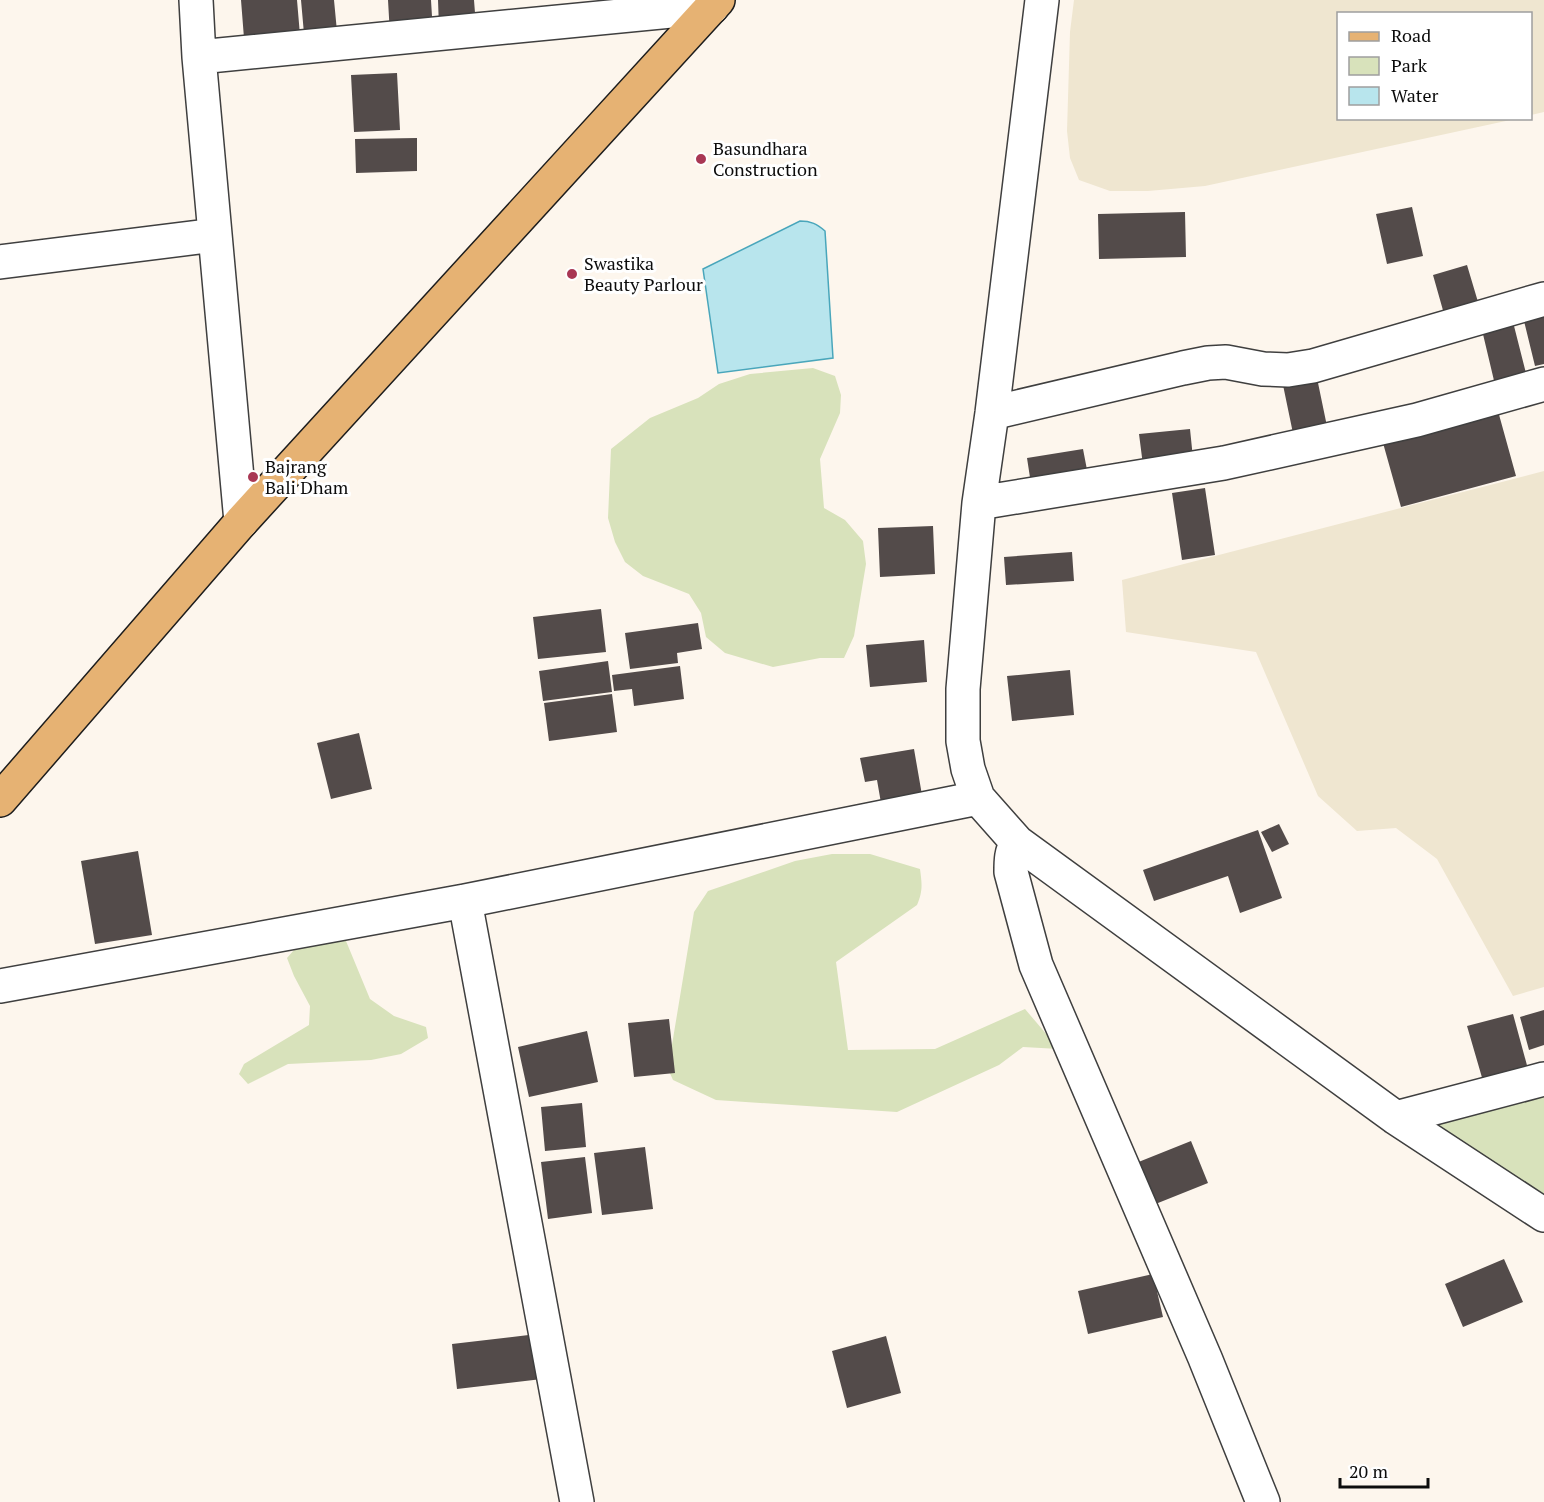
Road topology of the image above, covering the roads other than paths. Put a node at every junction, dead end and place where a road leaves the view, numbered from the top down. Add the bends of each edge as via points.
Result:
1 (196, 0) edge
2 (1042, 0) edge
3 (715, 3) edge
4 (199, 57) junction
5 (215, 235) junction
6 (0, 262) edge
7 (1544, 299) edge
8 (1544, 384) edge
9 (992, 413) junction
10 (979, 503) junction
11 (241, 522) junction
12 (978, 798) junction
13 (0, 800) edge
14 (1017, 842) junction
15 (465, 901) junction
16 (0, 986) edge
17 (1544, 1079) edge
18 (1396, 1118) junction
19 (1544, 1215) edge
20 (577, 1502) edge
21 (1263, 1502) edge

1 - 4 street
2 - 9 street
3 - 4 street
3 - 11 main road
4 - 5 street
5 - 6 street
5 - 11 street
7 - 9 street via 1313,366 1288,370 1208,363
8 - 10 street via 1418,420 1224,463
9 - 10 street
10 - 12 street via 963,689 963,741
11 - 13 main road
12 - 14 street
12 - 15 street
14 - 18 street
14 - 21 street via 1011,872 1036,965
15 - 16 street
15 - 20 street
17 - 18 street
18 - 19 street

